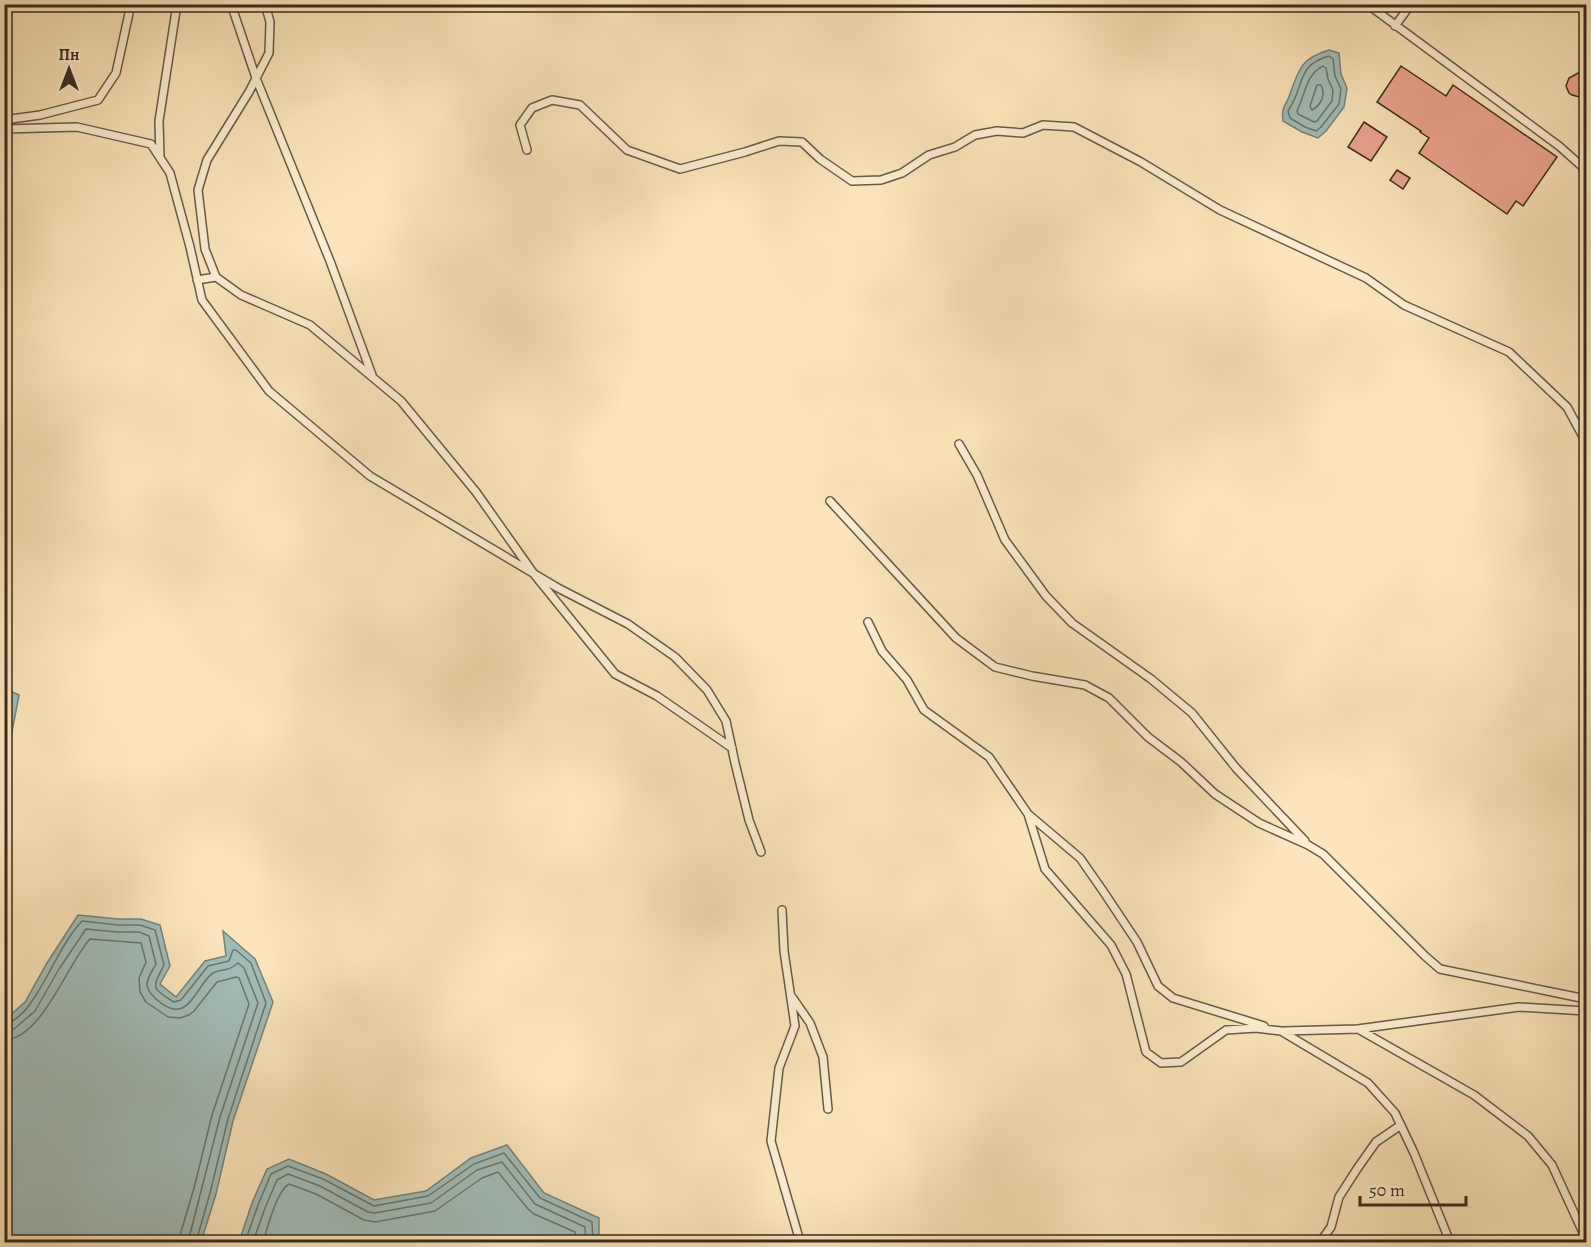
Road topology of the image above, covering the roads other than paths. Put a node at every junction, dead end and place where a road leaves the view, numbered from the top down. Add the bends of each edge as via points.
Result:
1 (131, 4) edge
2 (177, 4) edge
3 (231, 4) edge
4 (265, 4) edge
5 (1367, 4) edge
6 (1411, 4) edge
7 (1395, 26) junction
8 (256, 78) junction
9 (4, 120) edge
10 (4, 129) edge
11 (527, 150) dead end
12 (160, 158) junction
13 (1587, 170) edge
14 (216, 277) junction
15 (197, 280) junction
16 (373, 378) junction
17 (1587, 442) edge
18 (959, 444) dead end
19 (830, 501) dead end
20 (534, 574) junction
21 (868, 622) dead end
22 (732, 748) junction
23 (1028, 814) junction
24 (1308, 845) junction
25 (761, 852) dead end
26 (782, 910) dead end
27 (790, 995) junction
28 (1587, 999) edge
29 (1587, 1011) edge
30 (1358, 1029) junction
31 (1281, 1031) junction
32 (828, 1109) dead end
33 (1401, 1125) junction
34 (799, 1238) dead end
35 (1587, 1239) edge
36 (1320, 1242) edge
37 (1450, 1242) edge

1 - 9 lane via 116,73 98,100
2 - 12 lane via 159,121
3 - 8 lane
4 - 8 lane via 270,22 269,53
5 - 7 lane
6 - 7 lane
7 - 13 lane
8 - 14 lane via 207,160 198,190 205,249
8 - 16 lane
10 - 12 lane via 77,127 151,144
11 - 17 lane via 520,125 532,108 552,100 580,105 627,150 680,169 779,141 802,142 852,181 881,180 902,173 930,155 975,135 997,131 1023,133 1043,125 1074,127 1220,210 1366,278 1404,304 1509,352 1567,407
12 - 15 lane via 170,173
14 - 15 lane
14 - 16 lane via 241,295 310,325
15 - 20 lane via 202,300 269,391 370,476
16 - 20 lane via 401,401 476,492
18 - 24 lane via 1005,540 1046,596 1072,622 1192,713 1236,768
19 - 24 lane via 956,638 995,668 1085,685 1109,698 1215,794 1259,823
20 - 22 lane via 615,674 657,696
20 - 22 lane via 628,624 675,657 706,690 726,721
21 - 23 lane via 882,651 907,680 924,710 989,757
22 - 25 lane
23 - 31 lane via 1080,858 1137,942 1158,986 1173,998
23 - 31 lane via 1045,869 1111,945 1126,974 1146,1052 1161,1063 1181,1062 1226,1030
24 - 28 lane via 1323,854 1440,969
26 - 27 lane
27 - 32 lane via 810,1023 824,1057
27 - 34 lane via 795,1026 779,1068 771,1141
29 - 30 lane via 1519,1007
30 - 31 lane
30 - 35 lane via 1474,1095 1528,1136 1552,1165
31 - 33 lane via 1368,1083
33 - 36 lane via 1376,1142 1357,1169 1339,1197 1331,1227
33 - 37 lane

